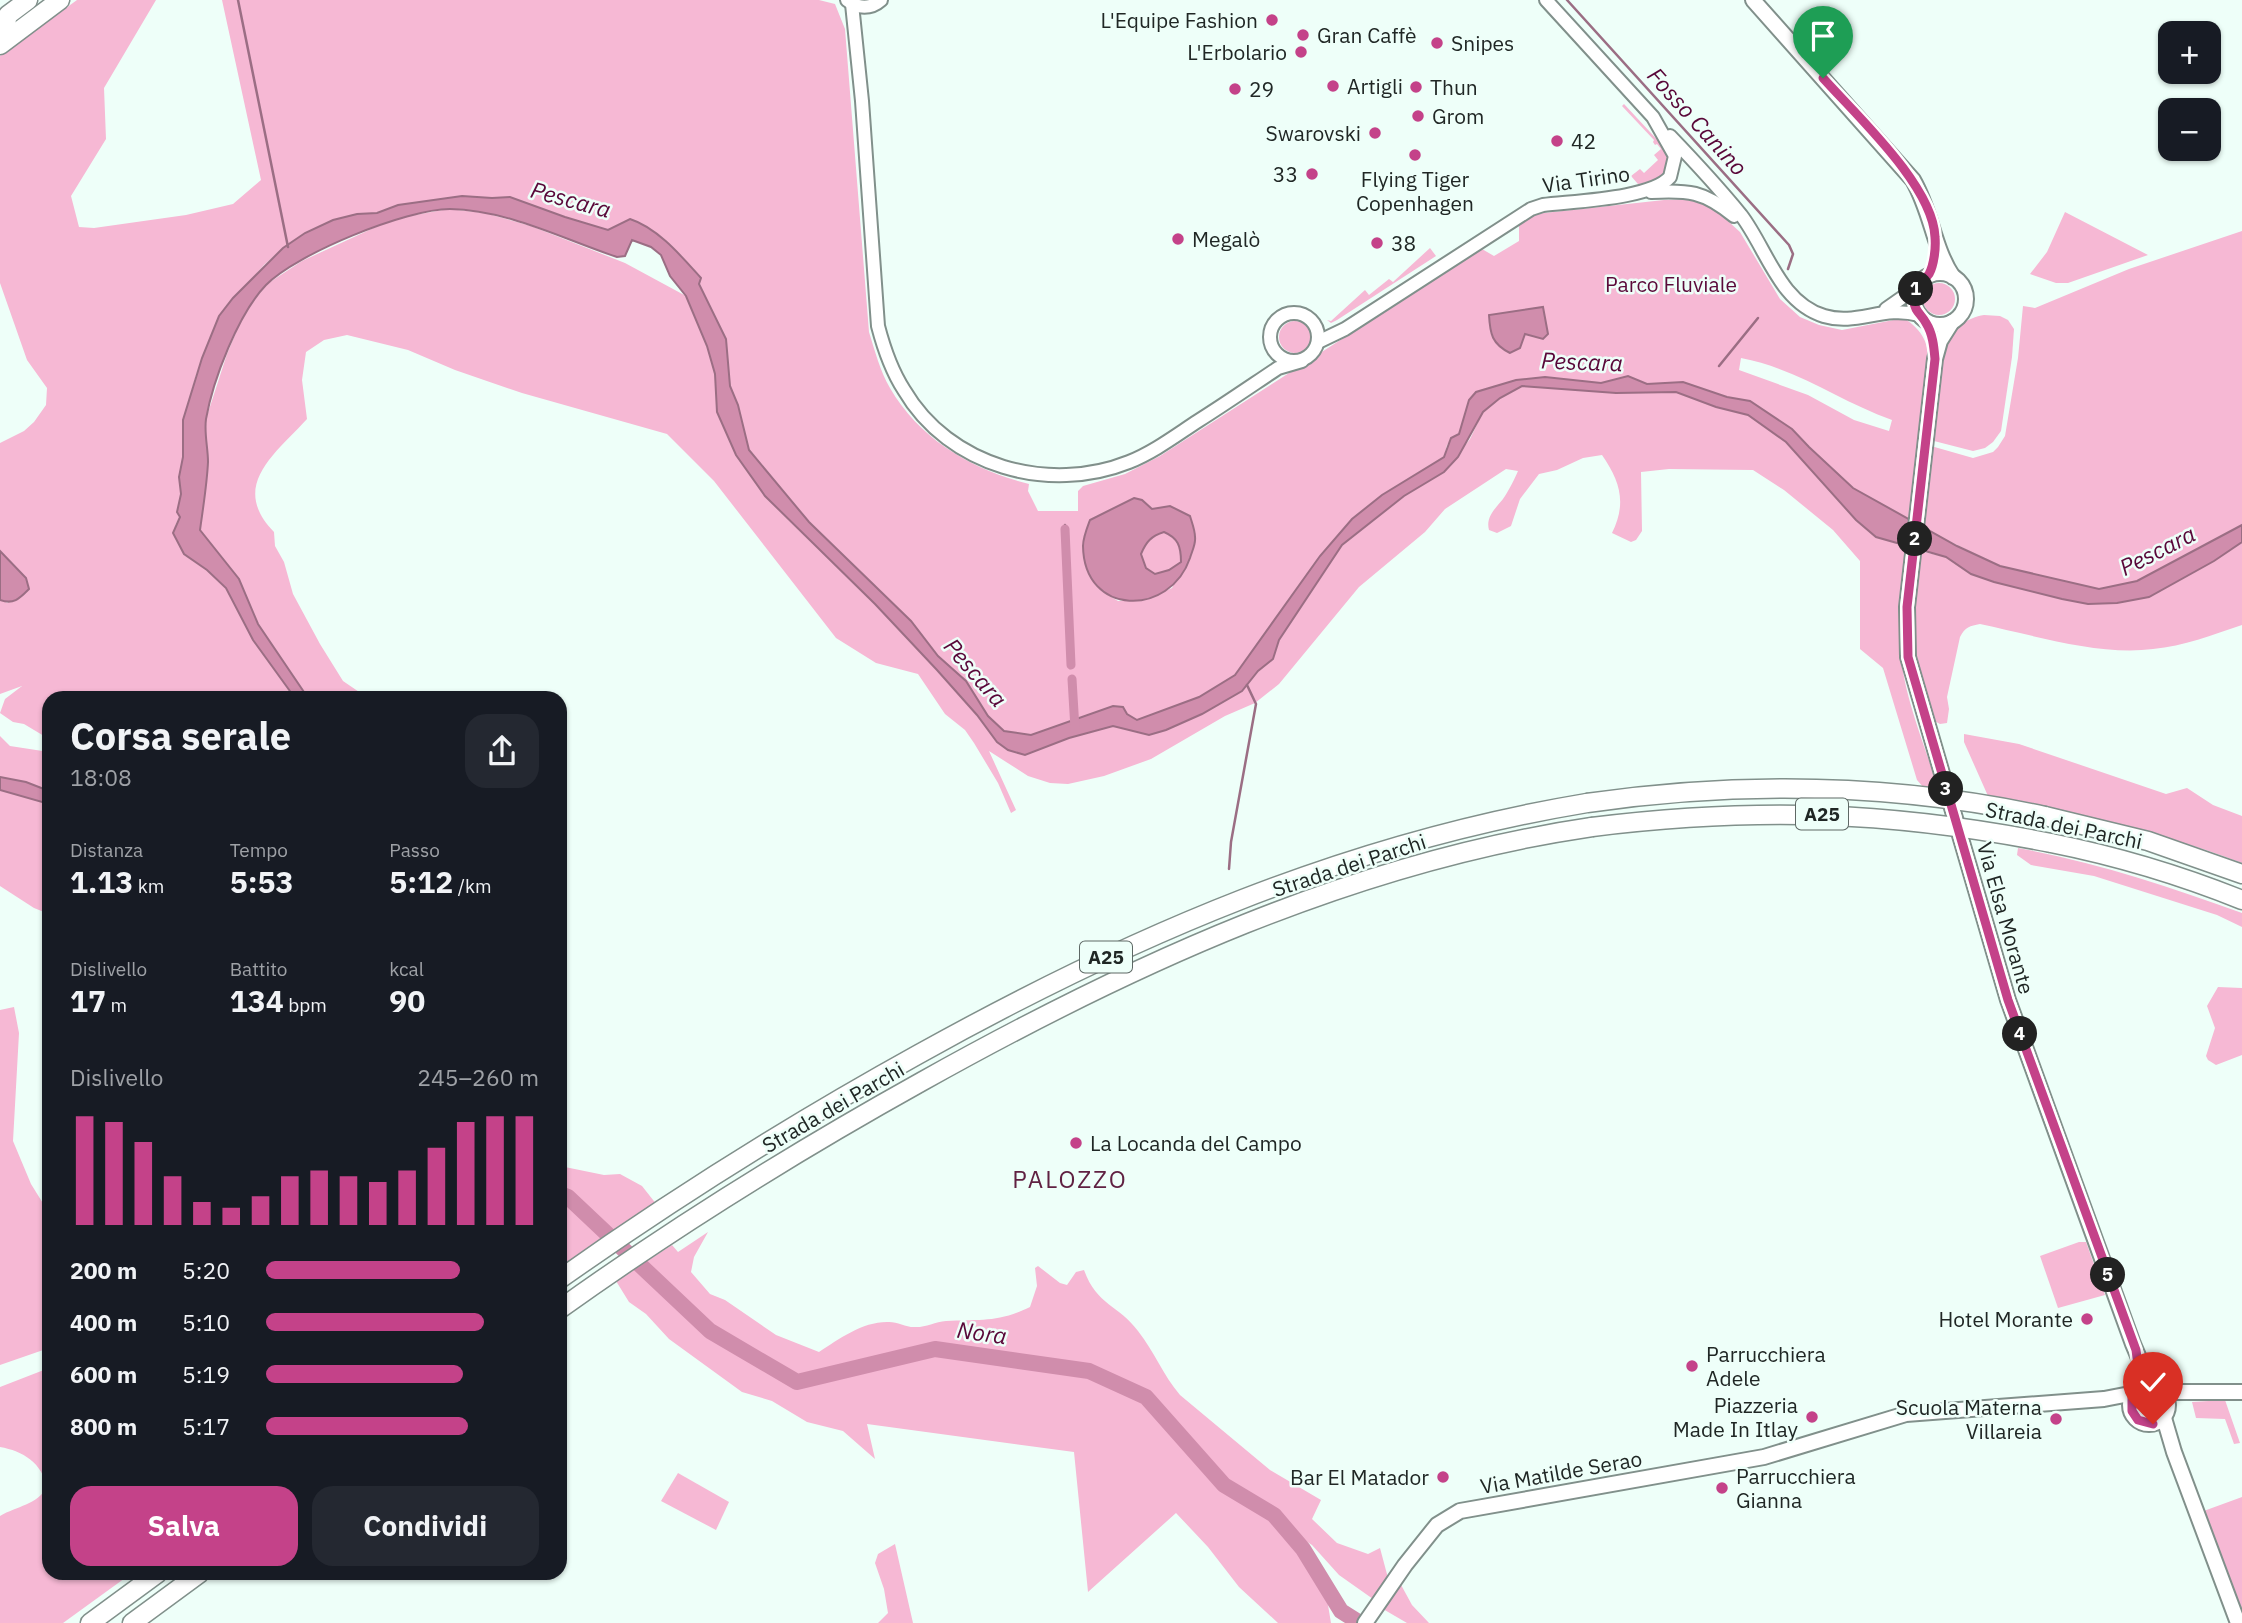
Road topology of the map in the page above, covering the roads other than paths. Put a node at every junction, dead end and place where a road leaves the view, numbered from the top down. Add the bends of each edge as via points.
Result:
1 (28, 0) edge
2 (41, 0) edge
3 (60, 0) edge
4 (881, 0) edge
5 (1546, 0) edge
6 (1753, 0) edge
7 (850, 2) edge
8 (3, 29) edge
9 (0, 45) edge
10 (1653, 117) junction
11 (1640, 193) junction
12 (1753, 232) junction
13 (1935, 235) junction
14 (1928, 275) junction
15 (1953, 276) junction
16 (1916, 288) junction
17 (1872, 313) junction
18 (1922, 318) junction
19 (1952, 322) junction
20 (1318, 342) junction
21 (1935, 359) junction
22 (1302, 361) junction
23 (2242, 874) edge
24 (2241, 901) edge
25 (567, 1274) edge
26 (567, 1304) edge
27 (2148, 1390) junction
28 (2242, 1392) edge
29 (2200, 1393) junction
30 (2104, 1399) junction
31 (2132, 1411) junction
32 (2161, 1417) junction
33 (148, 1580) edge
34 (190, 1580) edge
35 (90, 1623) edge
36 (132, 1623) edge
37 (1365, 1623) edge
38 (2238, 1623) edge

1 - 8 highway via 8,15
2 - 8 highway
3 - 9 highway
4 - 7 street via 865,8
5 - 10 street, Via Tirino
6 - 13 main road via 1902,166 1926,204
7 - 22 street via 878,326 904,392 927,422 956,445 995,466 1027,474 1096,473 1155,450 1278,368
10 - 11 street, Via Tirino via 1673,149 1675,163 1668,180
10 - 12 street
11 - 12 street via 1704,195
11 - 20 street, Via Tirino via 1531,209
12 - 17 street via 1787,289 1806,307 1843,319
13 - 14 main road
13 - 15 main road
14 - 15 main road
14 - 16 main road
15 - 19 main road via 1964,288 1966,301
16 - 17 street via 1890,307
16 - 18 main road via 1914,304
17 - 18 street via 1898,310
18 - 19 main road via 1941,326
18 - 21 main road, Via Elsa Morante
19 - 21 main road, Via Elsa Morante
20 - 22 street
20 - 22 street via 1315,326 1304,315 1291,313 1275,322 1270,336 1274,351 1286,361
21 - 27 main road, Via Elsa Morante via 1907,607 1907,645 2008,1000
23 - 25 highway, Strada dei Parchi / A25, bridge via 2148,841 2008,808 1932,797 1816,788 1700,790 1523,814 1400,844 1289,881 1154,935 1060,980 813,1114
24 - 26 highway, Strada dei Parchi / A25, bridge via 2121,859 2051,843 1938,823 1822,814 1705,815 1592,827 1497,844 1297,904 1085,995 819,1139
27 - 29 main road, Via Matilde Serao
27 - 30 main road, Via Matilde Serao
27 - 31 main road via 2131,1405
27 - 32 main road, Via Elsa Morante via 2168,1401
28 - 29 main road, Via Matilde Serao
29 - 32 main road
30 - 31 main road, Via Matilde Serao
30 - 37 main road, Via Matilde Serao via 1906,1414 1765,1457 1460,1511 1437,1525
31 - 32 main road, Via Matilde Serao via 2138,1420
32 - 38 main road via 2163,1435 2174,1452
33 - 35 highway
34 - 36 highway

